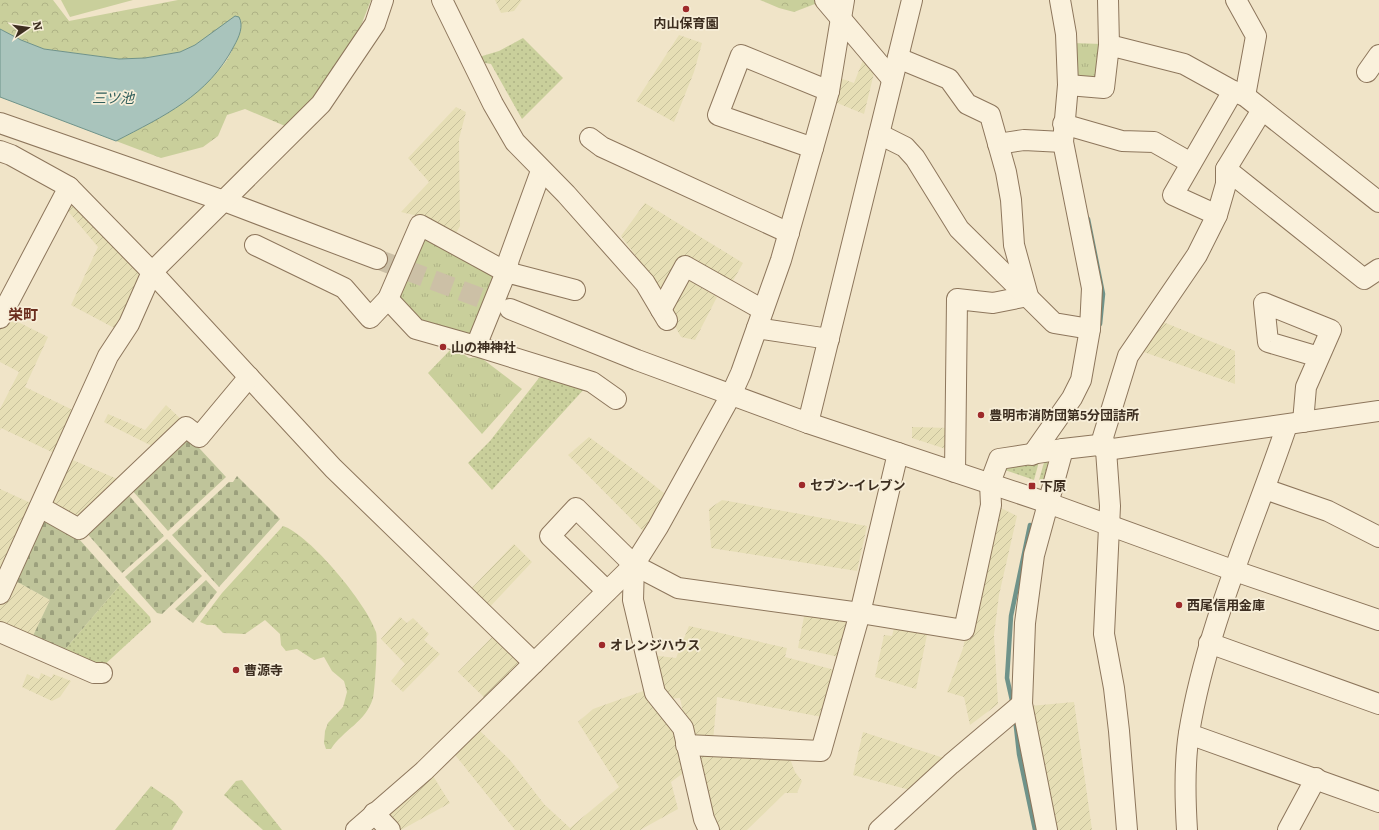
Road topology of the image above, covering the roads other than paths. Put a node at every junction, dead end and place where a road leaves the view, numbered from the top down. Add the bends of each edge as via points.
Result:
1 (383, 0) edge
2 (442, 0) edge
3 (825, 0) edge
4 (912, 0) edge
5 (1060, 0) edge
6 (1108, 0) edge
7 (1236, 0) edge
8 (842, 9) edge
9 (1109, 45) junction
10 (1379, 55) edge
11 (898, 58) junction
12 (1367, 72) dead end
13 (892, 79) junction
14 (1068, 85) junction
15 (829, 91) junction
16 (1239, 93) junction
17 (1262, 110) junction
18 (0, 123) edge
19 (1063, 133) junction
20 (879, 134) junction
21 (590, 138) dead end
22 (998, 144) junction
23 (813, 148) junction
24 (0, 151) edge
25 (1191, 163) junction
26 (1226, 169) junction
27 (541, 171) junction
28 (69, 187) junction
29 (224, 201) junction
30 (1379, 202) edge
31 (1216, 215) junction
32 (789, 233) junction
33 (255, 245) dead end
34 (378, 259) tunnel mouth
35 (1379, 269) edge
36 (152, 272) junction
37 (506, 272) junction
38 (575, 290) dead end
39 (1028, 296) junction
40 (388, 299) junction
41 (510, 309) tunnel mouth
42 (0, 318) edge
43 (760, 319) junction
44 (1090, 329) junction
45 (829, 339) junction
46 (476, 346) junction
47 (1319, 357) dead end
48 (248, 377) junction
49 (731, 395) junction
50 (616, 399) dead end
51 (1379, 411) edge
52 (808, 423) junction
53 (1295, 423) junction
54 (1063, 449) junction
55 (1106, 450) junction
56 (898, 453) junction
57 (1032, 455) junction
58 (955, 472) junction
59 (990, 483) junction
60 (1265, 489) junction
61 (1048, 502) junction
62 (40, 507) junction
63 (1108, 526) junction
64 (1378, 534) edge
65 (634, 565) junction
66 (1235, 571) junction
67 (607, 591) junction
68 (0, 594) edge
69 (860, 613) junction
70 (1379, 620) edge
71 (0, 632) edge
72 (1209, 643) junction
73 (534, 663) junction
74 (102, 673) dead end
75 (1379, 704) edge
76 (1015, 710) junction
77 (1189, 734) junction
78 (686, 745) junction
79 (1316, 778) junction
80 (1379, 802) edge
81 (374, 813) junction
82 (356, 830) edge
83 (390, 830) edge
84 (709, 830) edge
85 (879, 830) edge
86 (1047, 830) edge
87 (1127, 830) edge
88 (1187, 830) edge
89 (1288, 830) edge

1 - 29 street via 375,24 321,104
2 - 27 street via 493,104 512,135
3 - 8 street
4 - 11 street
5 - 14 street via 1065,29
6 - 9 street
7 - 16 street via 1256,36
8 - 13 street
8 - 15 street
9 - 14 street via 1104,88
9 - 16 street via 1184,64
10 - 12 street
11 - 13 street
11 - 22 street via 949,79 967,104 990,116
13 - 20 street
14 - 19 street
15 - 23 street
15 - 23 street via 741,56 718,115
16 - 17 street
16 - 25 street
17 - 26 street
17 - 30 street
18 - 29 street
19 - 22 street
19 - 25 street via 1122,141 1154,142
19 - 44 street via 1092,288
20 - 39 street via 905,147 915,158 959,229
20 - 45 street
21 - 32 street via 602,147
22 - 39 street via 1011,200 1014,245
23 - 32 street
24 - 28 street
25 - 31 street via 1172,195
26 - 31 street via 1226,184
26 - 35 street via 1364,279
27 - 37 street
27 - 43 street via 566,194 645,283 664,315 685,266
28 - 36 street
28 - 42 street
29 - 34 street
29 - 36 street
31 - 55 street via 1197,255 1128,356 1103,437
32 - 43 street
33 - 40 street via 344,288 370,318
36 - 48 street
36 - 62 street via 129,324 108,356
37 - 38 street
37 - 40 street via 420,225
37 - 46 street
39 - 44 street via 1054,323
39 - 58 street via 993,303 957,299
40 - 46 street via 416,329
41 - 49 street
43 - 45 street
43 - 49 street
44 - 57 street via 1081,380 1072,398
45 - 52 street
46 - 50 street via 592,382
47 - 53 street
48 - 62 street via 199,437 186,427 79,529
48 - 73 street via 333,468
49 - 52 street
49 - 65 street via 658,527
51 - 53 street
52 - 56 street
53 - 55 street
53 - 60 street
54 - 55 street via 1098,446
54 - 57 street
54 - 61 street
55 - 63 street via 1110,506
56 - 58 street
56 - 69 street
57 - 59 street via 999,459
58 - 59 street
59 - 61 street
59 - 69 street via 991,505 964,630
60 - 64 street via 1328,511
60 - 66 street
61 - 63 street
61 - 76 street via 1034,555
62 - 68 street
63 - 66 street
63 - 87 street via 1104,634 1117,716
65 - 67 street
65 - 67 street via 576,508 550,536
65 - 69 street via 678,588
65 - 78 street via 633,600 655,693 683,728
66 - 70 street
66 - 72 street
67 - 73 street
69 - 78 street via 821,751
71 - 74 street via 94,674
72 - 75 street
72 - 77 street
73 - 81 street via 424,771
76 - 85 street
76 - 86 street
77 - 79 street
77 - 88 street via 1185,792
78 - 84 street
79 - 80 street
79 - 89 street
81 - 82 street
81 - 83 street

